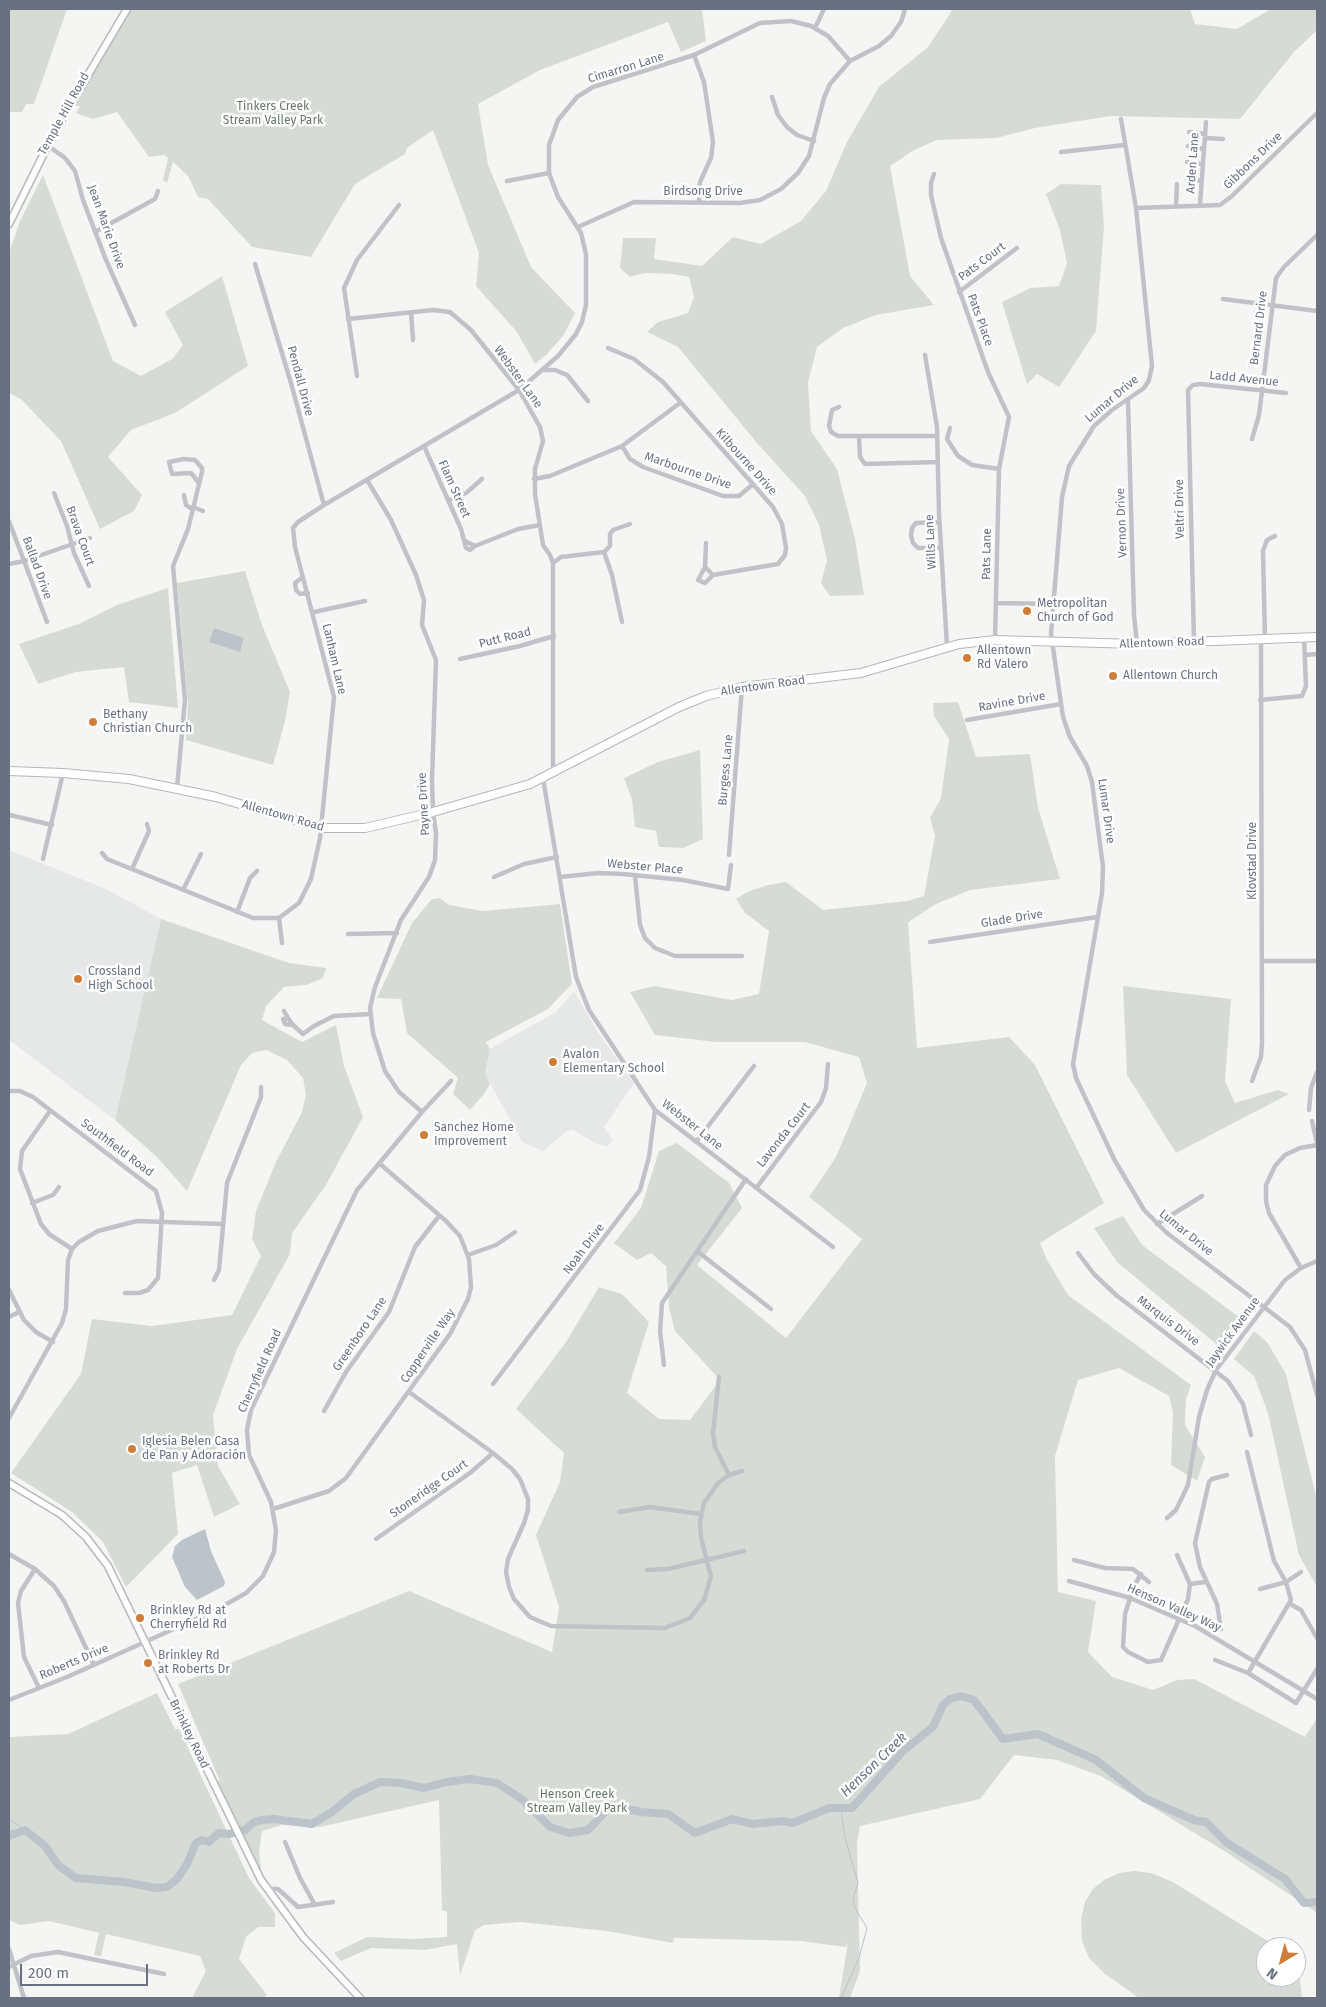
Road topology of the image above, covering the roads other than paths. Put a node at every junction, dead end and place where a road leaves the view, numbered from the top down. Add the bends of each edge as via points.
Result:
1 (127, 9) edge
2 (824, 9) edge
3 (905, 9) edge
4 (815, 28) junction
5 (694, 55) junction
6 (850, 61) junction
7 (772, 97) dead end
8 (1317, 113) edge
9 (1121, 119) dead end
10 (1206, 122) dead end
11 (1189, 132) dead end
12 (1205, 136) junction
13 (1223, 139) dead end
14 (814, 141) junction
15 (47, 145) junction
16 (1125, 145) junction
17 (1188, 146) dead end
18 (1204, 149) junction
19 (1061, 152) dead end
20 (1187, 162) dead end
21 (1203, 164) junction
22 (549, 173) junction
23 (934, 174) dead end
24 (1186, 178) dead end
25 (507, 180) dead end
26 (1201, 180) junction
27 (1177, 184) dead end
28 (158, 191) dead end
29 (698, 202) junction
30 (399, 205) dead end
31 (1200, 205) junction
32 (1176, 206) junction
33 (1136, 208) junction
34 (9, 224) edge
35 (578, 228) junction
36 (95, 232) junction
37 (1317, 235) edge
38 (1016, 248) dead end
39 (255, 264) dead end
40 (960, 292) junction
41 (1223, 299) dead end
42 (1272, 306) junction
43 (1317, 311) edge
44 (411, 312) junction
45 (348, 319) junction
46 (135, 325) dead end
47 (413, 340) dead end
48 (608, 348) dead end
49 (925, 355) dead end
50 (545, 369) junction
51 (357, 376) dead end
52 (1200, 384) joint
53 (519, 390) junction
54 (1262, 391) junction
55 (1286, 393) dead end
56 (588, 401) dead end
57 (1128, 401) junction
58 (680, 403) junction
59 (839, 407) dead end
60 (950, 428) dead end
61 (859, 436) junction
62 (937, 436) junction
63 (1252, 440) dead end
64 (424, 446) junction
65 (622, 446) junction
66 (938, 462) junction
67 (999, 469) junction
68 (534, 478) junction
69 (482, 479) dead end
70 (367, 480) junction
71 (199, 482) junction
72 (752, 485) junction
73 (54, 493) dead end
74 (184, 495) dead end
75 (449, 500) junction
76 (324, 505) junction
77 (192, 508) junction
78 (204, 511) dead end
79 (9, 521) edge
80 (939, 522) junction
81 (630, 524) dead end
82 (540, 525) junction
83 (1275, 536) dead end
84 (90, 538) dead end
85 (706, 543) dead end
86 (71, 545) junction
87 (941, 548) junction
88 (604, 552) junction
89 (24, 561) junction
90 (553, 563) junction
91 (9, 564) edge
92 (705, 568) junction
93 (713, 575) junction
94 (303, 577) junction
95 (89, 586) dead end
96 (308, 593) junction
97 (365, 601) dead end
98 (996, 603) junction
99 (1053, 604) junction
100 (314, 612) junction
101 (46, 622) dead end
102 (622, 622) dead end
103 (554, 636) junction
104 (1317, 637) edge
105 (1304, 638) junction
106 (995, 640) junction
107 (1263, 640) junction
108 (1052, 642) junction
109 (1194, 642) junction
110 (1137, 644) junction
111 (947, 646) junction
112 (1317, 654) edge
113 (1305, 655) junction
114 (460, 659) dead end
115 (742, 687) junction
116 (1260, 700) junction
117 (1061, 704) junction
118 (967, 720) dead end
119 (9, 771) edge
120 (63, 773) junction
121 (553, 774) junction
122 (543, 778) junction
123 (176, 788) junction
124 (433, 812) junction
125 (10, 815) edge
126 (147, 824) dead end
127 (52, 825) junction
128 (322, 828) junction
129 (102, 853) dead end
130 (201, 854) dead end
131 (729, 854) dead end
132 (557, 857) junction
133 (43, 860) dead end
134 (731, 865) dead end
135 (132, 869) junction
136 (257, 871) dead end
137 (634, 876) junction
138 (494, 877) dead end
139 (560, 877) junction
140 (183, 890) junction
141 (238, 912) junction
142 (1097, 916) junction
143 (279, 918) junction
144 (397, 933) junction
145 (348, 934) dead end
146 (930, 942) dead end
147 (282, 943) dead end
148 (742, 956) dead end
149 (1263, 961) junction
150 (1317, 961) edge
151 (284, 1011) dead end
152 (370, 1014) junction
153 (828, 1064) dead end
154 (754, 1066) dead end
155 (1317, 1072) edge
156 (451, 1081) dead end
157 (1252, 1081) dead end
158 (262, 1086) dead end
159 (9, 1091) edge
160 (655, 1110) junction
161 (1309, 1110) dead end
162 (50, 1111) junction
163 (422, 1112) junction
164 (1312, 1121) dead end
165 (696, 1142) junction
166 (1317, 1144) edge
167 (379, 1163) junction
168 (746, 1179) junction
169 (59, 1187) dead end
170 (756, 1187) junction
171 (1202, 1196) dead end
172 (32, 1203) junction
173 (439, 1216) junction
174 (162, 1220) junction
175 (222, 1224) junction
176 (1157, 1224) junction
177 (515, 1232) dead end
178 (833, 1247) dead end
179 (72, 1249) junction
180 (697, 1251) junction
181 (1078, 1253) dead end
182 (468, 1255) junction
183 (1317, 1261) edge
184 (1300, 1268) junction
185 (214, 1280) dead end
186 (9, 1290) edge
187 (125, 1293) dead end
188 (1264, 1305) junction
189 (770, 1310) dead end
190 (19, 1312) junction
191 (9, 1317) edge
192 (53, 1342) junction
193 (664, 1364) dead end
194 (1216, 1370) junction
195 (719, 1377) dead end
196 (493, 1384) dead end
197 (409, 1392) junction
198 (1317, 1395) edge
199 (324, 1411) dead end
200 (10, 1415) edge
201 (1251, 1436) dead end
202 (1247, 1452) dead end
203 (493, 1453) junction
204 (742, 1471) dead end
205 (729, 1475) junction
206 (1227, 1475) dead end
207 (9, 1483) edge
208 (273, 1509) junction
209 (619, 1512) dead end
210 (701, 1514) junction
211 (1167, 1518) dead end
212 (376, 1538) dead end
213 (744, 1551) dead end
214 (9, 1554) edge
215 (1177, 1555) dead end
216 (708, 1559) junction
217 (1074, 1560) dead end
218 (35, 1569) junction
219 (647, 1570) dead end
220 (1301, 1572) dead end
221 (1141, 1574) junction
222 (1069, 1581) dead end
223 (1150, 1582) dead end
224 (1205, 1582) junction
225 (1286, 1582) junction
226 (1190, 1584) junction
227 (1260, 1589) dead end
228 (1130, 1598) junction
229 (1290, 1604) junction
230 (1181, 1619) junction
231 (1221, 1629) dead end
232 (1317, 1638) edge
233 (146, 1642) junction
234 (1215, 1660) dead end
235 (1255, 1660) junction
236 (94, 1665) junction
237 (1317, 1668) edge
238 (1248, 1673) junction
239 (39, 1688) junction
240 (1304, 1690) junction
241 (1317, 1699) edge
242 (9, 1700) edge
243 (285, 1842) dead end
244 (267, 1889) junction
245 (333, 1902) dead end
246 (315, 1905) junction
247 (9, 1949) edge
248 (15, 1963) junction
249 (9, 1967) edge
250 (164, 1974) dead end
251 (24, 1998) edge
252 (360, 1998) edge

1 - 15 main road, Temple Hill Road
2 - 4 street
3 - 6 street, Birdsong Drive via 888,40
4 - 5 street, Cimarron Lane via 791,20 771,21 752,26
4 - 6 street, Cimarron Lane via 834,42
5 - 22 street, Cimarron Lane via 599,84 577,97 552,132
5 - 29 street via 704,82 712,142 711,158 700,182
6 - 14 street, Birdsong Drive via 827,90
7 - 14 street via 775,109 787,127
8 - 31 street, Gibbons Drive via 1229,199 1215,206
9 - 16 street, Lumar Drive
10 - 12 street, Arden Lane
11 - 12 street
12 - 13 street
12 - 18 street, Arden Lane
14 - 29 street, Birdsong Drive via 798,173 767,197 740,203
15 - 34 main road, Temple Hill Road
15 - 36 street, Jean Marie Drive via 65,158 75,171
16 - 19 street
16 - 33 street, Lumar Drive
17 - 18 street
18 - 21 street, Arden Lane
20 - 21 street
21 - 26 street, Arden Lane
22 - 25 street
22 - 35 street, Cimarron Lane via 558,197
23 - 40 street, Pats Place via 930,187 934,210
24 - 26 street
26 - 31 street, Arden Lane
27 - 32 street, Arden Lane
28 - 36 street via 155,199
29 - 35 street, Birdsong Drive via 634,202
30 - 45 street via 357,260 344,288
31 - 32 street, Gibbons Drive
32 - 33 street, Gibbons Drive
33 - 57 street, Lumar Drive via 1152,366 1148,383
35 - 50 street, Cimarron Lane via 586,254 586,298 582,322 571,341
36 - 46 street, Jean Marie Drive
37 - 42 street, Bernard Drive via 1277,276
38 - 40 street, Pats Court
39 - 76 street, Pendall Drive
40 - 67 street, Pats Place via 988,372 1008,412 1008,432
41 - 42 street
42 - 43 street
42 - 54 street, Bernard Drive
44 - 45 street, Webster Lane
44 - 47 street
44 - 53 street, Webster Lane via 450,312 471,330
45 - 51 street
48 - 58 street, Kilbourne Drive via 642,364
49 - 62 street, Wills Lane
50 - 53 street, Lanham Lane
50 - 56 street via 567,375
52 - 54 street, Ladd Avenue
52 - 109 street, Veltri Drive via 1191,386 1187,393
53 - 64 street, Lanham Lane
53 - 68 street, Webster Lane via 536,419 542,437 543,446
54 - 55 street, Ladd Avenue
54 - 63 street, Bernard Drive
57 - 99 street, Lumar Drive via 1112,410 1090,432 1066,473
57 - 110 street, Vernon Drive
58 - 65 street
58 - 72 street, Kilbourne Drive
59 - 61 street via 831,412 830,431 838,436
60 - 67 street via 947,439 958,456 972,464
61 - 62 street
61 - 66 street via 860,457 865,464
62 - 66 street, Wills Lane
64 - 70 street, Lanham Lane
64 - 75 street, Flam Street
65 - 68 street via 550,476
65 - 72 street, Marbourne Drive via 630,459 643,468 723,496 739,496
66 - 80 street, Wills Lane
67 - 98 street, Pats Lane
68 - 82 street, Webster Lane
69 - 75 street via 466,493
70 - 76 street, Lanham Lane
70 - 124 street, Payne Drive via 391,520 416,575 424,600 424,630 435,654
71 - 71 street via 191,473 172,474 169,462 184,459 199,462 202,468
71 - 77 street
72 - 93 street, Kilbourne Drive via 779,516 784,531 785,555 774,566
73 - 86 street, Brava Court
74 - 77 street via 186,505
75 - 82 street, Flam Street via 465,541 475,546 518,529
76 - 94 street, Lanham Lane via 293,528
77 - 78 street
77 - 123 street via 184,541 173,566 185,700
79 - 89 street, Ballad Drive
80 - 87 street, Wills Lane
80 - 87 street via 916,523 911,536 920,549
81 - 88 street via 613,530 610,546
82 - 90 street, Webster Lane via 543,545
83 - 107 street, Klovstad Drive via 1267,540 1263,551
84 - 86 street
85 - 92 street, Kilbourne Drive
86 - 89 street
86 - 95 street, Brava Court
87 - 111 street, Wills Lane
88 - 90 street via 561,557
88 - 102 street
89 - 91 street
89 - 101 street, Ballad Drive
90 - 103 street, Webster Lane
92 - 93 street
92 - 93 street, Kilbourne Drive via 699,581 705,583
94 - 96 street, Lanham Lane
94 - 96 street via 295,583 296,590 300,594
96 - 100 street, Lanham Lane
97 - 100 street
98 - 99 street
98 - 106 street, Pats Lane
99 - 108 street, Lumar Drive
100 - 128 street, Lanham Lane via 334,697
103 - 114 street, Putt Road
103 - 121 street, Webster Lane
104 - 105 main road, Allentown Road
105 - 107 main road, Allentown Road
105 - 113 street
106 - 108 main road, Allentown Road
106 - 111 main road, Allentown Road
107 - 109 main road, Allentown Road
107 - 116 street, Klovstad Drive
108 - 110 main road, Allentown Road
108 - 117 street, Lumar Drive
109 - 110 main road, Allentown Road
111 - 115 main road, Allentown Road via 861,673
112 - 113 street
113 - 116 street via 1306,686 1302,696
115 - 121 main road, Allentown Road via 679,707
115 - 131 street, Burgess Lane
116 - 149 street, Klovstad Drive
117 - 118 street, Ravine Drive
117 - 142 street, Lumar Drive via 1068,732 1092,782 1103,875
119 - 120 main road, Allentown Road
120 - 123 main road, Allentown Road via 115,777
120 - 127 street
121 - 122 main road, Allentown Road
122 - 124 main road, Allentown Road via 504,793
122 - 132 street, Webster Lane
123 - 128 main road, Allentown Road
124 - 128 main road, Allentown Road via 373,827
124 - 144 street, Payne Drive via 437,844 433,866 426,883 401,920
125 - 127 street
126 - 135 street via 149,831
127 - 133 street
128 - 143 street, Lanham Lane via 314,869 303,898
129 - 135 street
130 - 140 street
132 - 138 street via 524,864
132 - 139 street, Webster Lane
134 - 137 street, Webster Place via 728,889 675,879
135 - 140 street
136 - 141 street via 248,882
137 - 139 street, Webster Place via 598,873
137 - 148 street via 640,925 655,948 674,956
139 - 160 street, Webster Lane via 582,997
140 - 141 street
141 - 143 street via 261,919
142 - 146 street, Glade Drive
142 - 176 street, Lumar Drive via 1073,1054 1074,1074 1126,1181
143 - 147 street
144 - 145 street
144 - 152 street, Payne Drive via 372,998
149 - 150 street
149 - 157 street, Klovstad Drive via 1261,1057
151 - 152 street via 288,1018 283,1022 293,1025 303,1034 334,1016
152 - 163 street, Payne Drive via 377,1049 389,1078 399,1092
153 - 170 street, Lavonda Court via 821,1102
154 - 165 street
155 - 161 street via 1311,1088
156 - 163 street, Cherryfield Road
158 - 175 street via 261,1097 227,1183
159 - 162 street, Southfield Road via 24,1092
160 - 165 street, Webster Lane
160 - 196 street, Noah Drive via 649,1156 640,1190
162 - 172 street via 22,1151 20,1159 20,1169
162 - 174 street, Southfield Road via 153,1188 160,1202
163 - 167 street, Cherryfield Road
164 - 166 street
165 - 168 street, Webster Lane
166 - 184 street via 1285,1155 1275,1166 1266,1185 1269,1214
167 - 173 street, Copperville Way
167 - 208 street, Cherryfield Road via 350,1201 251,1410 247,1430 249,1455
168 - 170 street, Webster Lane
168 - 180 street
169 - 172 street via 53,1195
170 - 178 street, Webster Lane
171 - 176 street
172 - 179 street via 44,1228
173 - 182 street, Copperville Way via 456,1230
173 - 199 street, Greenboro Lane via 415,1247 389,1312 343,1377
174 - 175 street
174 - 179 street via 137,1221 98,1230
174 - 187 street, Southfield Road via 157,1280 144,1292
175 - 185 street via 219,1270
176 - 188 street, Lumar Drive
177 - 182 street via 496,1245
179 - 192 street via 67,1265 66,1313
180 - 189 street
180 - 193 street via 662,1304 660,1331
181 - 194 street, Marquis Drive via 1116,1295
182 - 197 street, Copperville Way via 471,1287 464,1310
183 - 184 street, Jaywick Avenue
184 - 188 street, Jaywick Avenue
186 - 190 street
188 - 194 street, Jaywick Avenue
188 - 198 street, Lumar Drive via 1290,1327 1302,1343
190 - 191 street
190 - 192 street via 36,1332
192 - 200 street
194 - 201 street, Marquis Drive via 1240,1397
194 - 211 street, Jaywick Avenue via 1199,1417 1188,1485 1180,1504
195 - 205 street via 713,1434 715,1447
197 - 203 street
197 - 208 street, Copperville Way via 341,1483 329,1491
202 - 225 street via 1274,1561
203 - 212 street, Stoneridge Court via 470,1473
203 - 216 street via 516,1474 528,1499 524,1523 508,1559 509,1587 523,1610 542,1623 564,1627 674,1626 690,1618 704,1600 711,1576
204 - 205 street
205 - 210 street via 710,1492
206 - 224 street via 1209,1482 1197,1532 1196,1553
207 - 233 main road, Brinkley Road via 56,1510 86,1537 115,1578
208 - 233 street, Cherryfield Road via 276,1530 274,1552 258,1582 235,1600
209 - 210 street via 650,1507
210 - 216 street via 701,1538
213 - 216 street
214 - 218 street
215 - 226 street
216 - 219 street via 668,1569
217 - 221 street via 1105,1568 1132,1569
218 - 236 street via 58,1590
218 - 239 street via 21,1591 18,1603 23,1651
220 - 225 street
221 - 223 street
221 - 228 street
222 - 228 street, Henson Valley Way
224 - 226 street
224 - 231 street via 1217,1604
225 - 227 street
225 - 229 street
226 - 230 street
228 - 230 street, Henson Valley Way
228 - 230 street via 1125,1614 1124,1647 1148,1662 1161,1660
229 - 232 street via 1301,1610
229 - 235 street
230 - 235 street, Henson Valley Way
233 - 236 street, Roberts Drive
233 - 244 main road, Brinkley Road via 240,1840
234 - 238 street
235 - 238 street
235 - 240 street, Henson Valley Way
236 - 239 street, Roberts Drive
237 - 240 street
238 - 240 street via 1296,1704
239 - 242 street, Roberts Drive
240 - 241 street, Henson Valley Way
243 - 246 street
244 - 246 street via 278,1889 298,1906
244 - 252 main road, Brinkley Road via 303,1937
245 - 246 street
247 - 248 street
248 - 249 street
248 - 250 street via 36,1955 58,1952
248 - 251 street

